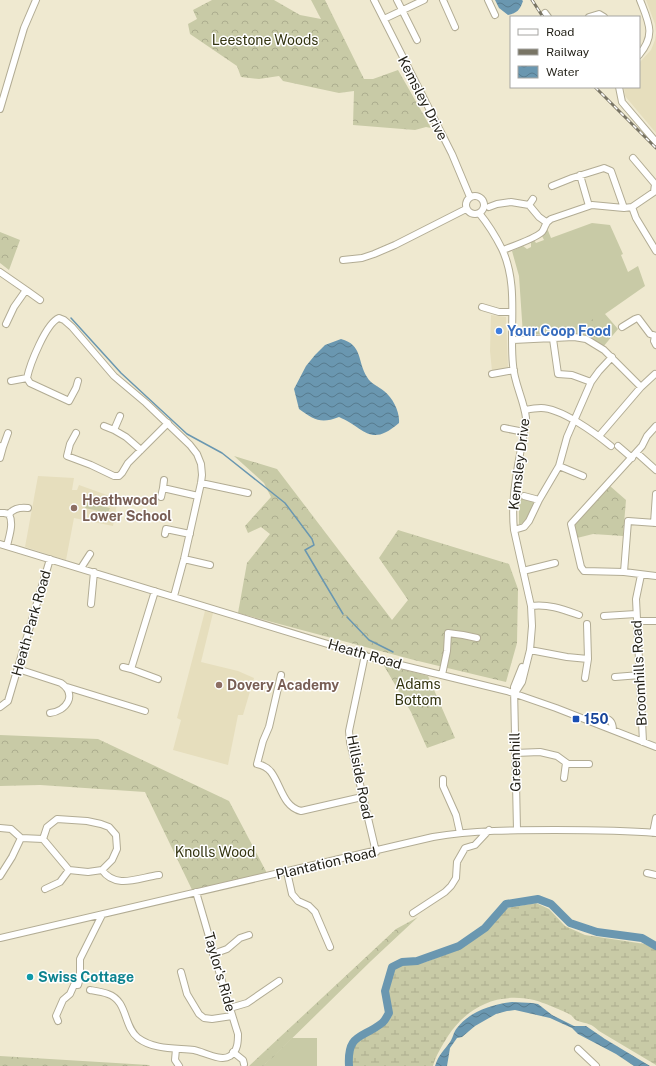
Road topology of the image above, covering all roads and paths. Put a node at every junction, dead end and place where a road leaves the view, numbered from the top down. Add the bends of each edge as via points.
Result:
1 (36, 0) edge
2 (374, 0) edge
3 (397, 0) edge
4 (424, 0) edge
5 (442, 0) edge
6 (488, 0) edge
7 (640, 0) edge
8 (402, 10) junction
9 (495, 15) dead end
10 (592, 16) edge
11 (602, 16) edge
12 (384, 19) junction
13 (455, 27) dead end
14 (417, 40) dead end
15 (640, 54) edge
16 (619, 88) edge
17 (0, 109) edge
18 (656, 142) edge
19 (634, 158) dead end
20 (580, 175) junction
21 (552, 186) dead end
22 (470, 197) junction
23 (589, 206) junction
24 (489, 207) dead end
25 (632, 207) junction
26 (624, 208) junction
27 (466, 209) junction
28 (479, 213) junction
29 (546, 222) junction
30 (503, 250) junction
31 (656, 251) edge
32 (343, 260) dead end
33 (0, 272) edge
34 (26, 290) junction
35 (40, 300) dead end
36 (482, 307) dead end
37 (512, 312) junction
38 (6, 324) dead end
39 (622, 327) dead end
40 (655, 336) edge
41 (553, 339) junction
42 (512, 340) junction
43 (656, 345) edge
44 (612, 357) junction
45 (514, 370) junction
46 (492, 374) dead end
47 (655, 374) dead end
48 (27, 378) junction
49 (12, 381) dead end
50 (78, 381) dead end
51 (592, 382) junction
52 (641, 387) junction
53 (69, 401) junction
54 (75, 404) dead end
55 (525, 410) junction
56 (120, 416) dead end
57 (574, 421) junction
58 (168, 423) junction
59 (104, 426) dead end
60 (656, 426) edge
61 (504, 428) dead end
62 (114, 430) junction
63 (76, 432) dead end
64 (524, 432) junction
65 (8, 433) dead end
66 (599, 436) junction
67 (611, 446) dead end
68 (618, 446) dead end
69 (2, 447) edge
70 (141, 450) junction
71 (637, 453) junction
72 (60, 456) dead end
73 (68, 456) junction
74 (0, 458) edge
75 (632, 458) junction
76 (559, 466) junction
77 (656, 470) edge
78 (119, 476) junction
79 (583, 476) dead end
80 (164, 480) dead end
81 (118, 483) dead end
82 (201, 484) junction
83 (163, 488) junction
84 (248, 493) dead end
85 (656, 494) edge
86 (198, 496) junction
87 (524, 496) dead end
88 (161, 497) dead end
89 (539, 500) junction
90 (28, 508) dead end
91 (0, 513) edge
92 (9, 514) junction
93 (655, 523) edge
94 (166, 529) dead end
95 (514, 530) junction
96 (190, 534) junction
97 (3, 545) edge
98 (90, 554) dead end
99 (50, 559) junction
100 (184, 559) junction
101 (555, 564) dead end
102 (210, 565) dead end
103 (81, 568) junction
104 (523, 571) junction
105 (94, 572) junction
106 (624, 572) junction
107 (641, 575) junction
108 (656, 576) edge
109 (155, 591) junction
110 (174, 596) junction
111 (91, 604) dead end
112 (531, 606) junction
113 (636, 614) junction
114 (579, 615) dead end
115 (604, 616) dead end
116 (637, 621) junction
117 (656, 621) edge
118 (587, 624) dead end
119 (477, 638) dead end
120 (530, 650) junction
121 (365, 655) junction
122 (588, 659) junction
123 (123, 667) dead end
124 (18, 669) junction
125 (131, 669) junction
126 (281, 675) dead end
127 (442, 675) junction
128 (640, 675) junction
129 (615, 677) dead end
130 (585, 678) dead end
131 (158, 679) dead end
132 (67, 687) junction
133 (515, 693) junction
134 (0, 707) edge
135 (145, 711) dead end
136 (50, 713) dead end
137 (642, 742) junction
138 (656, 747) edge
139 (515, 753) junction
140 (566, 763) junction
141 (583, 771) dead end
142 (564, 778) dead end
143 (443, 779) dead end
144 (362, 797) junction
145 (656, 818) edge
146 (0, 828) edge
147 (489, 830) junction
148 (517, 830) junction
149 (460, 832) junction
150 (654, 833) edge
151 (21, 838) junction
152 (43, 839) junction
153 (376, 852) junction
154 (69, 870) junction
155 (102, 870) junction
156 (287, 872) junction
157 (647, 873) dead end
158 (159, 875) dead end
159 (656, 875) edge
160 (0, 876) edge
161 (45, 889) dead end
162 (196, 892) junction
163 (413, 913) dead end
164 (102, 915) junction
165 (249, 935) dead end
166 (0, 938) edge
167 (330, 947) dead end
168 (213, 954) junction
169 (181, 972) dead end
170 (279, 981) dead end
171 (90, 990) dead end
172 (187, 994) junction
173 (180, 996) dead end
174 (230, 1008) junction
175 (232, 1016) junction
176 (58, 1021) dead end
177 (176, 1049) junction
178 (578, 1049) dead end
179 (233, 1052) junction
180 (244, 1064) dead end
181 (179, 1066) edge
182 (596, 1066) edge

1 - 17 street via 24,28
2 - 12 street, Kemsley Drive
3 - 8 street
4 - 8 street
5 - 13 street
6 - 9 street
7 - 15 street via 650,29 650,39
8 - 12 street
8 - 14 street
10 - 11 street
12 - 22 street, Kemsley Drive via 452,154
16 - 18 street via 622,102
19 - 25 street via 656,188
20 - 21 street
20 - 23 street
20 - 26 street via 601,169 611,170
22 - 27 street
22 - 28 street via 477,197 483,201 483,208
23 - 26 street
23 - 29 street
24 - 29 street via 511,202 531,202 539,217
25 - 26 street
25 - 31 street
27 - 28 street via 472,214
27 - 32 street via 374,254
28 - 30 street, Kemsley Drive
29 - 30 street via 541,232
30 - 37 street, Kemsley Drive via 512,287
33 - 34 street
34 - 35 street
34 - 38 street
36 - 37 street via 499,312
37 - 42 street, Kemsley Drive
39 - 40 street via 638,318 650,334
40 - 43 street
41 - 42 street
41 - 44 street via 586,338
41 - 51 street via 558,374 572,375
42 - 45 street, Kemsley Drive
44 - 51 street
44 - 52 street
45 - 46 street
45 - 55 street, Kemsley Drive
47 - 52 street
48 - 49 street
48 - 53 street via 30,383
48 - 58 street via 43,337 59,318 72,327 114,376
50 - 53 street
51 - 57 street
52 - 66 street
53 - 54 street
55 - 57 street via 542,408
55 - 64 street, Kemsley Drive
56 - 62 street
57 - 66 street
57 - 76 street
58 - 70 street
58 - 82 street via 197,454
59 - 62 street
60 - 71 street
61 - 64 street
62 - 70 street
63 - 73 street
64 - 95 street, Kemsley Drive via 510,509
65 - 69 street
66 - 67 street
68 - 75 street
69 - 74 street
70 - 78 street
71 - 75 street
71 - 77 street
72 - 73 street
73 - 78 street
75 - 106 street via 570,524 584,572
76 - 79 street
76 - 89 street
78 - 81 street
80 - 83 street
82 - 84 street
82 - 86 street
83 - 86 street
83 - 88 street
85 - 93 street
86 - 96 street
87 - 89 street
89 - 95 street via 524,528
90 - 92 street via 18,507
91 - 92 street
92 - 97 street via 12,523
93 - 106 street via 628,521
94 - 96 street
95 - 104 street, Kemsley Drive
96 - 100 street
97 - 99 street, Heath Road
98 - 103 street
99 - 103 street, Heath Road
99 - 124 street, Heath Park Road
100 - 102 street
100 - 110 street
101 - 104 street
103 - 105 street, Heath Road
104 - 112 street, Kemsley Drive
105 - 109 street, Heath Road
105 - 111 street
106 - 107 street
107 - 108 street
107 - 113 street, Broomhills Road
109 - 110 street, Heath Road
109 - 125 street
110 - 121 street, Heath Road
112 - 114 street via 556,606
112 - 120 street, Kemsley Drive
113 - 115 street
113 - 116 street, Broomhills Road
116 - 117 street
116 - 128 street, Broomhills Road
118 - 122 street
119 - 127 street via 449,629
120 - 122 street
120 - 133 street, Kemsley Drive via 515,684
121 - 127 street, Heath Road
121 - 144 street, Hillside Road via 349,731
122 - 130 street
123 - 125 street
124 - 132 street
124 - 134 street, Heath Park Road via 8,701
125 - 131 street
126 - 144 street via 269,727 255,763 271,771 288,804 294,809 301,810
127 - 133 street, Heath Road
128 - 129 street
128 - 137 street, Broomhills Road
132 - 135 street
132 - 136 street via 70,694 67,703 63,709
133 - 137 street, Heath Road via 597,724 604,718 611,721 613,730
133 - 139 street, Greenhill
137 - 138 street
139 - 140 street via 540,752 557,756
139 - 148 street, Greenhill
140 - 141 street via 586,764
140 - 142 street
143 - 149 street
144 - 153 street, Hillside Road
145 - 150 street
146 - 151 street via 11,829
147 - 148 street, Plantation Road
147 - 149 street, Plantation Road
147 - 163 street via 475,845 465,848 457,862 456,878 452,886
148 - 150 street, Plantation Road via 614,830
149 - 153 street, Plantation Road
151 - 152 street
151 - 160 street
152 - 154 street
152 - 155 street via 47,828 57,819 87,821 109,827 116,835 117,849 112,860
153 - 156 street, Plantation Road
154 - 155 street
154 - 161 street via 60,882
155 - 158 street via 110,879 123,881
156 - 162 street, Plantation Road
156 - 167 street via 292,894 315,912
157 - 159 street
162 - 164 street, Plantation Road
162 - 168 street, Taylor's Ride
164 - 166 street, Plantation Road
164 - 176 street via 80,959 78,985 74,985 70,994 63,1000 56,1016
165 - 168 street via 240,938 227,949
168 - 174 street, Taylor's Ride
169 - 172 street
170 - 174 street via 247,1002
171 - 177 street via 109,994 118,999 130,1029 138,1038
172 - 173 street
172 - 175 street via 195,1010 204,1018
174 - 175 street, Taylor's Ride
175 - 179 street, Taylor's Ride via 238,1034 238,1044
177 - 179 street via 224,1057 230,1056
177 - 181 street via 175,1060
178 - 182 street
179 - 180 street

